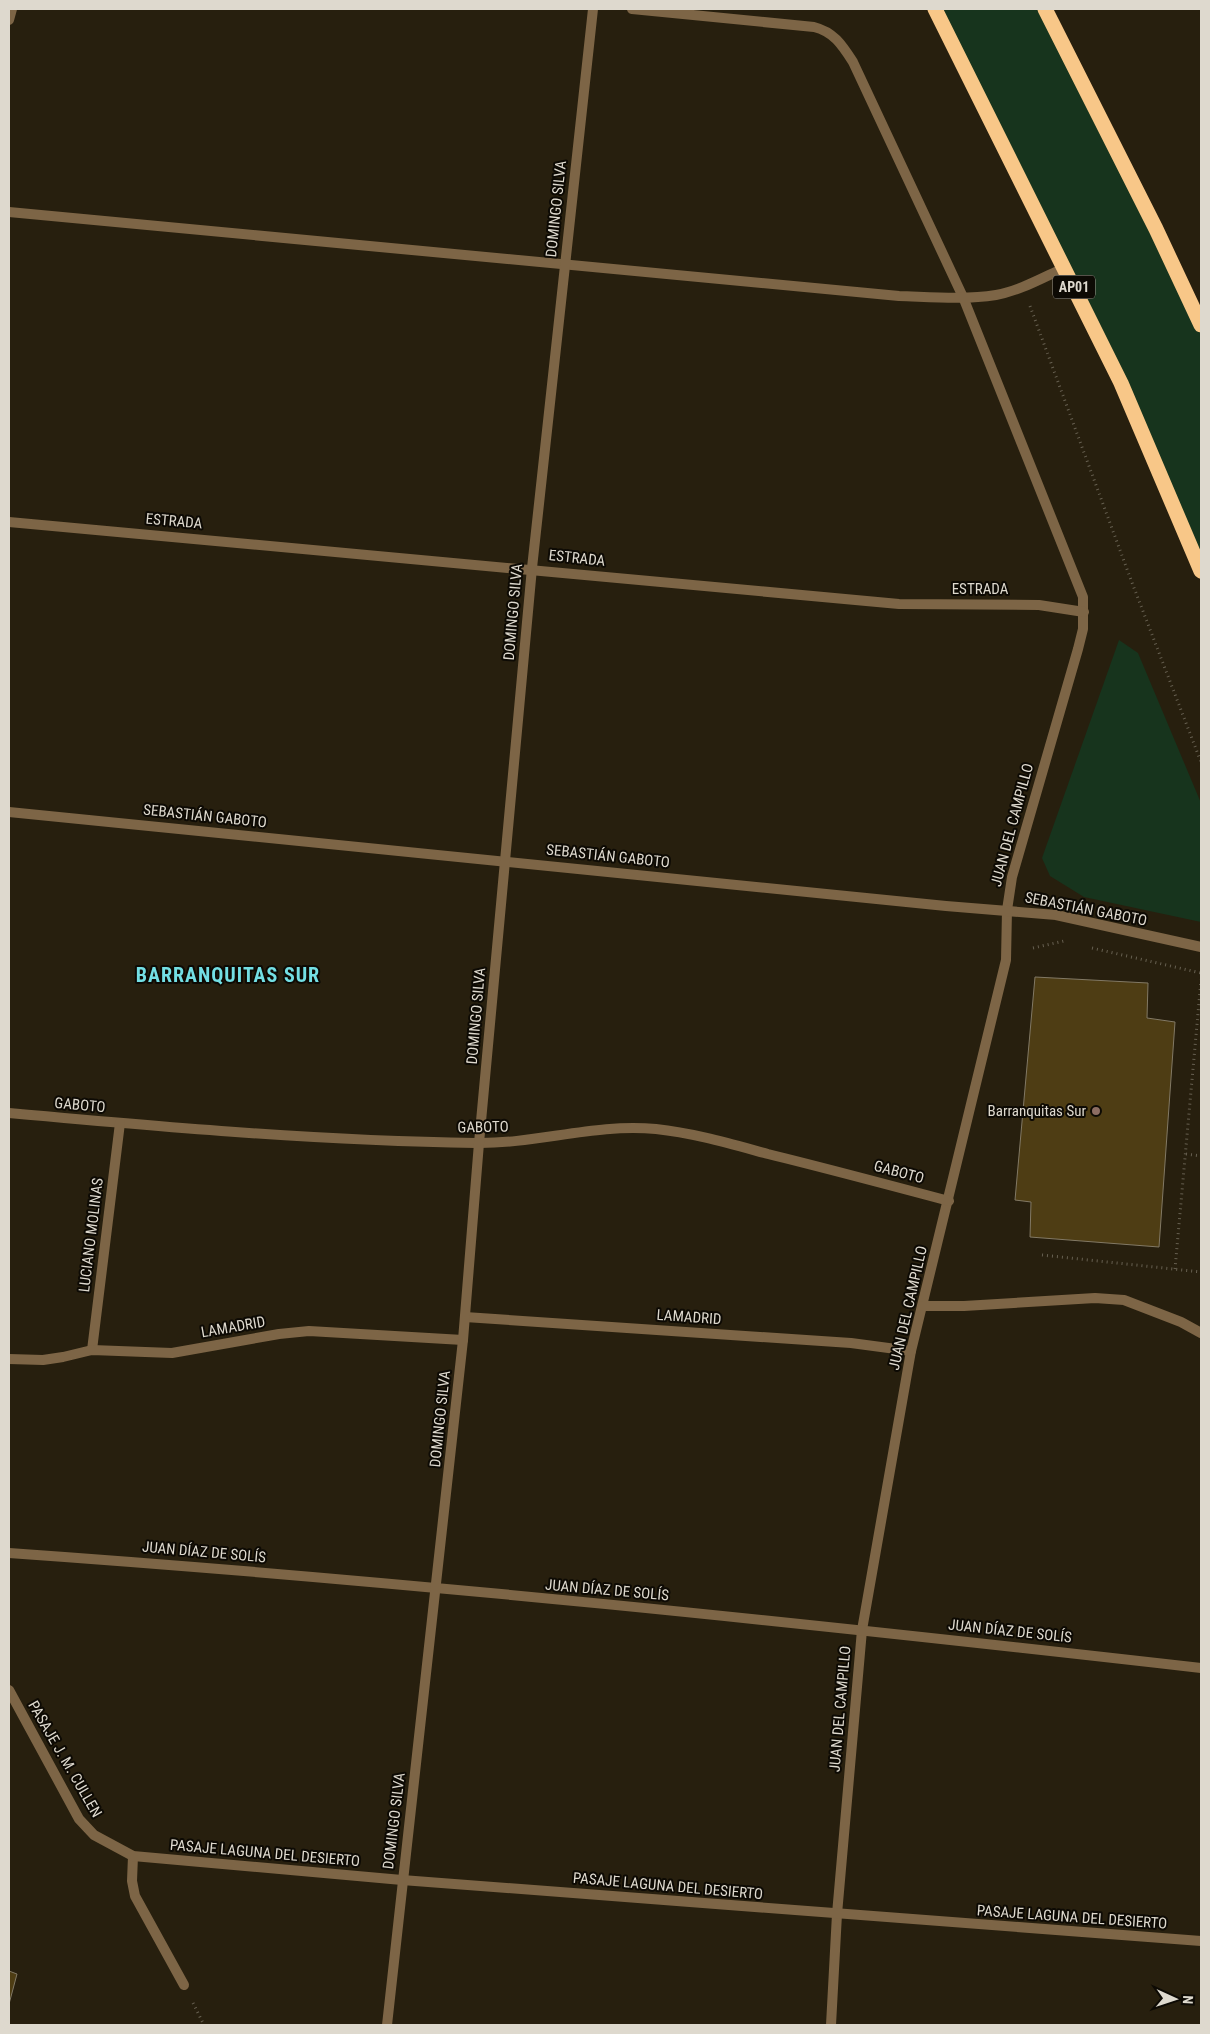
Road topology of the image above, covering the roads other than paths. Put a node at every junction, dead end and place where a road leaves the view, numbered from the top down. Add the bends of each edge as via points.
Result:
1 (12, 9) edge
2 (593, 9) edge
3 (632, 9) edge
4 (935, 9) edge
5 (1045, 9) edge
6 (9, 20) edge
7 (9, 212) edge
8 (565, 264) junction
9 (1064, 268) junction
10 (963, 297) junction
11 (1201, 325) edge
12 (9, 522) edge
13 (532, 568) junction
14 (1201, 571) edge
15 (1084, 612) junction
16 (9, 812) edge
17 (505, 860) junction
18 (1007, 910) junction
19 (1201, 948) edge
20 (9, 1113) edge
21 (120, 1123) junction
22 (479, 1143) junction
23 (949, 1201) junction
24 (923, 1306) junction
25 (465, 1317) junction
26 (1201, 1333) edge
27 (463, 1340) junction
28 (92, 1350) junction
29 (911, 1351) junction
30 (9, 1359) edge
31 (9, 1553) edge
32 (436, 1589) junction
33 (862, 1630) junction
34 (1201, 1668) edge
35 (9, 1690) edge
36 (133, 1856) junction
37 (402, 1880) junction
38 (837, 1914) junction
39 (1201, 1941) edge
40 (184, 1985) dead end
41 (388, 2025) edge
42 (831, 2025) edge

1 - 6 street
2 - 8 street, DOMINGO SILVA
3 - 10 street, JUAN DEL CAMPILLO via 814,27 838,39 853,62
4 - 9 highway, AP01
5 - 11 highway
7 - 8 street
8 - 10 street via 899,296
8 - 13 street, DOMINGO SILVA
9 - 10 street via 997,295
9 - 14 highway, AP01 via 1121,383
10 - 15 street, JUAN DEL CAMPILLO via 1080,585
12 - 13 street, ESTRADA
13 - 15 street, ESTRADA via 899,604 1039,605
13 - 17 street, DOMINGO SILVA
15 - 18 street, JUAN DEL CAMPILLO via 1078,649 1019,847
16 - 17 street, SEBASTIÁN GABOTO
17 - 18 street, SEBASTIÁN GABOTO
17 - 22 street, DOMINGO SILVA
18 - 19 street, SEBASTIÁN GABOTO via 1056,915
18 - 23 street, JUAN DEL CAMPILLO via 1006,960
20 - 21 street, GABOTO
21 - 22 street, GABOTO
21 - 28 street, LUCIANO MOLINAS
22 - 23 street, GABOTO via 534,1139 600,1128 677,1131
22 - 25 street, DOMINGO SILVA
23 - 24 street, JUAN DEL CAMPILLO
24 - 26 street via 1095,1298 1124,1300 1182,1322
24 - 29 street, JUAN DEL CAMPILLO
25 - 27 street, DOMINGO SILVA
25 - 29 street, LAMADRID via 850,1343
27 - 28 street, LAMADRID via 309,1331 172,1353
27 - 32 street, DOMINGO SILVA
28 - 30 street, LAMADRID via 63,1358
29 - 33 street, JUAN DEL CAMPILLO
31 - 32 street, JUAN DÍAZ DE SOLÍS via 222,1568
32 - 33 street, JUAN DÍAZ DE SOLÍS
32 - 37 street, DOMINGO SILVA
33 - 34 street, JUAN DÍAZ DE SOLÍS
33 - 38 street, JUAN DEL CAMPILLO
35 - 36 street, PASAJE J. M. CULLEN via 78,1819 94,1835
36 - 37 street, PASAJE LAGUNA DEL DESIERTO
36 - 40 street via 135,1896
37 - 38 street, PASAJE LAGUNA DEL DESIERTO
37 - 41 street, DOMINGO SILVA
38 - 39 street, PASAJE LAGUNA DEL DESIERTO
38 - 42 street, JUAN DEL CAMPILLO

